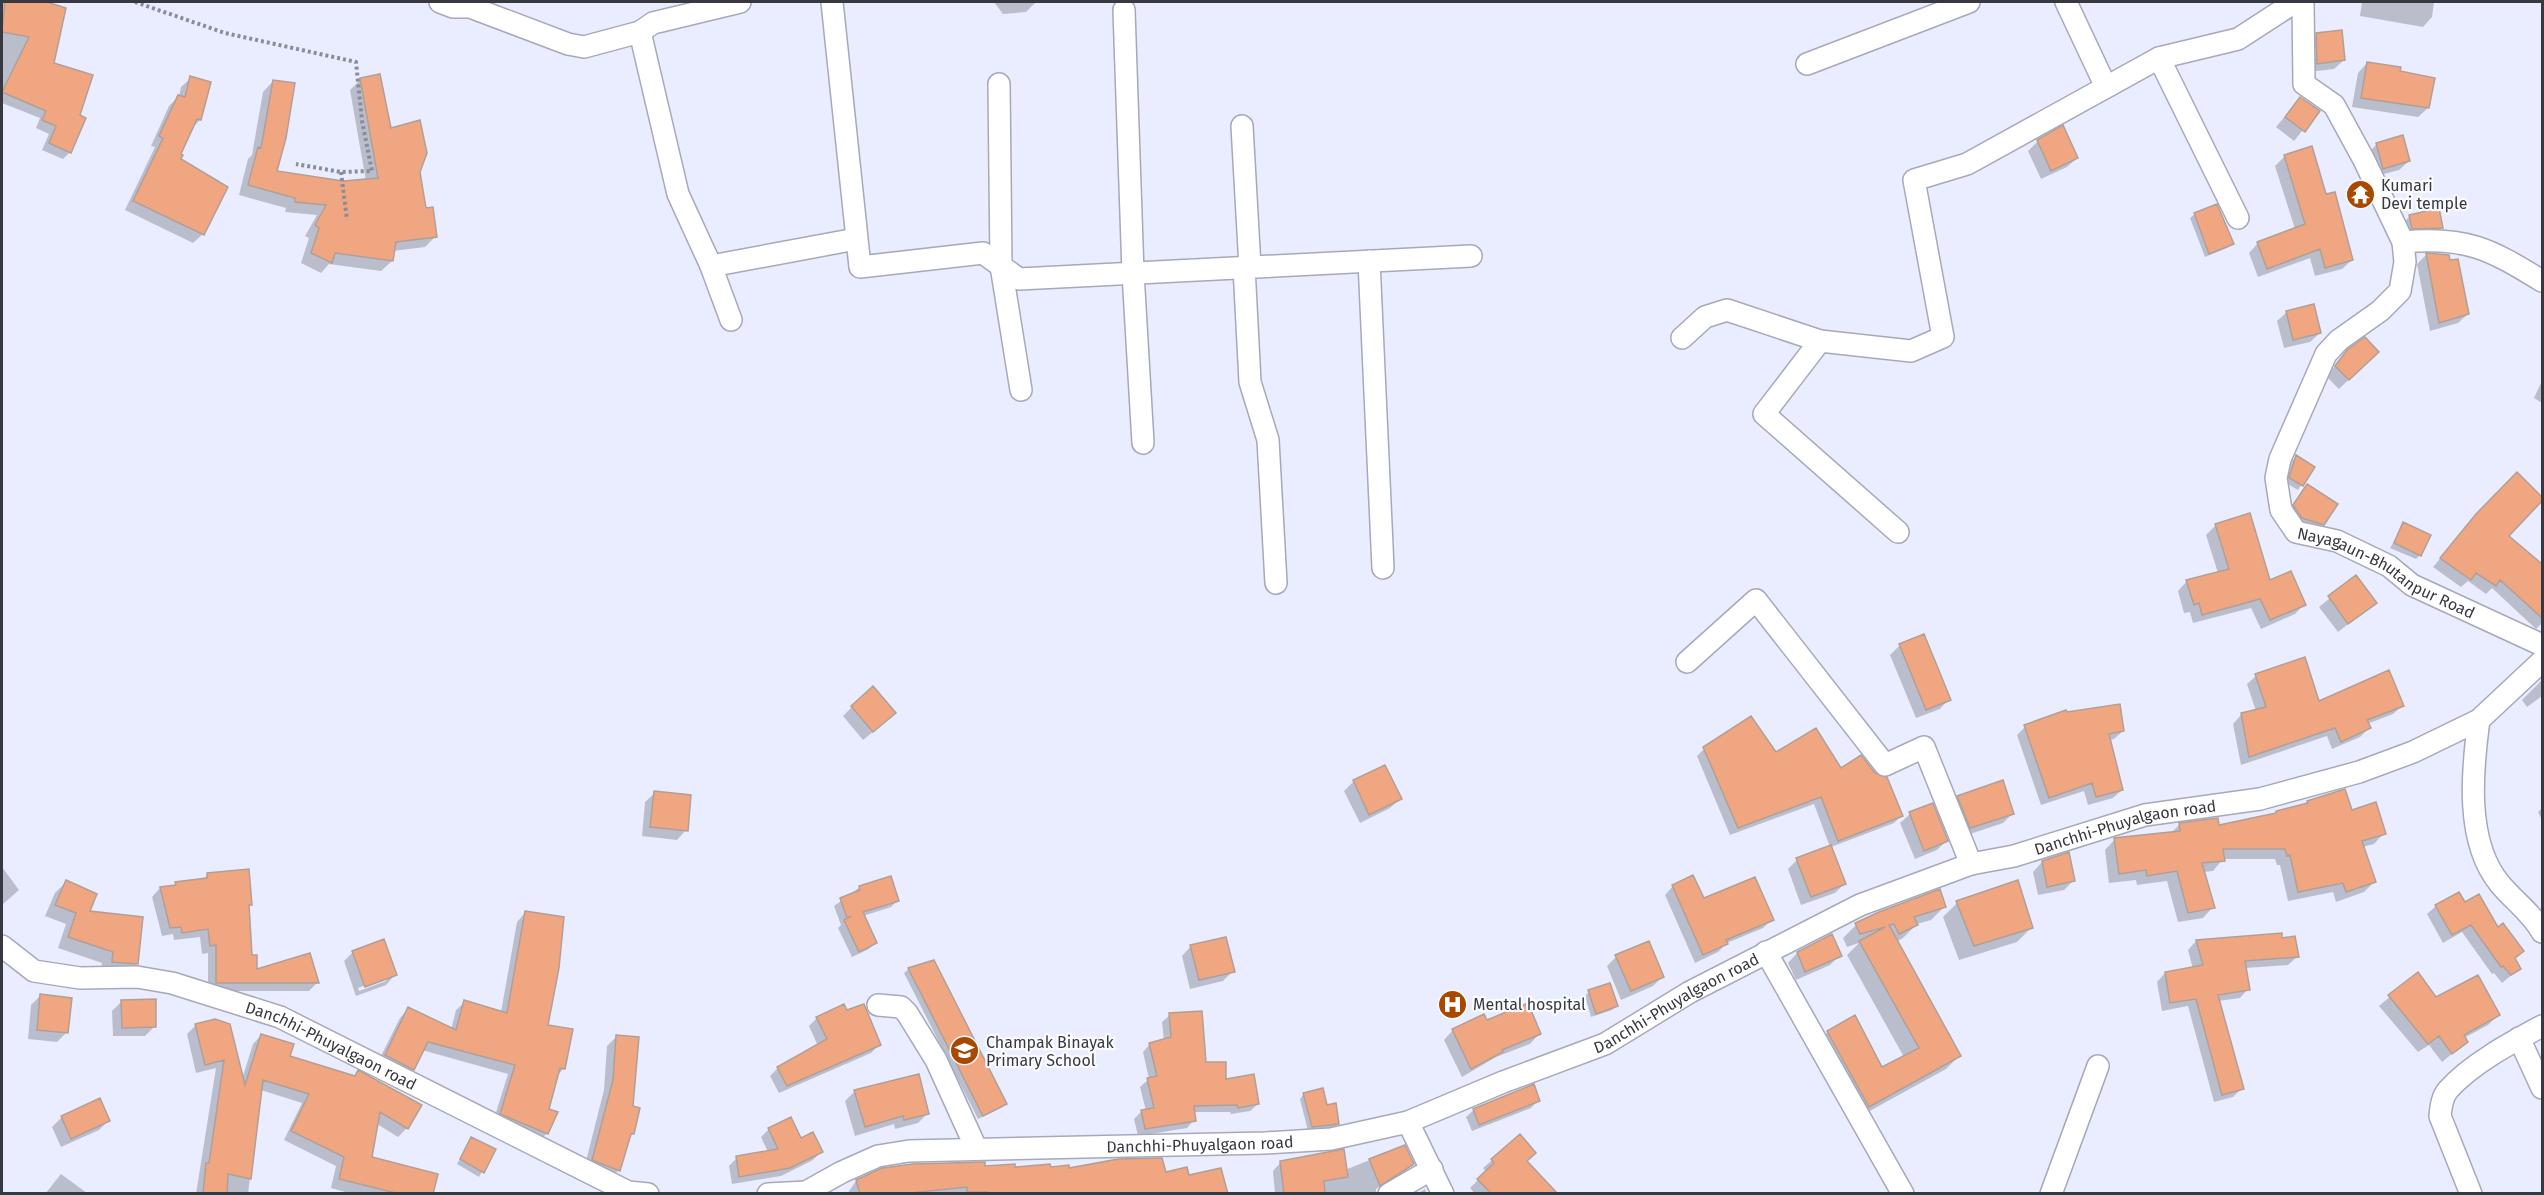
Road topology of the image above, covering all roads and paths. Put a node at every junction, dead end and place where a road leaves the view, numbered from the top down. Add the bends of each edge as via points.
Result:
1 (135, 2) edge
2 (440, 2) edge
3 (740, 2) edge
4 (832, 2) edge
5 (1969, 2) edge
6 (2066, 2) edge
7 (2295, 2) edge
8 (2303, 2) edge
9 (1124, 10) dead end
10 (1915, 11) edge
11 (640, 32) junction
12 (2159, 58) junction
13 (1808, 64) dead end
14 (999, 84) dead end
15 (2106, 87) junction
16 (1242, 126) dead end
17 (296, 164) dead end
18 (341, 172) junction
19 (2238, 218) dead end
20 (347, 220) dead end
21 (856, 239) junction
22 (2403, 242) junction
23 (1471, 256) dead end
24 (1369, 261) junction
25 (711, 266) junction
26 (1001, 266) junction
27 (1247, 267) junction
28 (1132, 273) junction
29 (2542, 281) edge
30 (731, 320) dead end
31 (1682, 338) dead end
32 (1820, 341) junction
33 (1021, 390) dead end
34 (1143, 443) dead end
35 (1898, 532) dead end
36 (1383, 568) dead end
37 (1276, 584) dead end
38 (2542, 645) edge
39 (2542, 661) edge
40 (1687, 662) dead end
41 (2479, 720) junction
42 (1971, 864) junction
43 (2542, 932) edge
44 (1766, 952) junction
45 (4, 954) edge
46 (878, 1005) dead end
47 (2542, 1026) edge
48 (2519, 1038) junction
49 (2098, 1066) dead end
50 (2542, 1088) edge
51 (1408, 1122) junction
52 (976, 1148) junction
53 (1432, 1169) junction
54 (806, 1193) edge
55 (648, 1194) edge
56 (768, 1194) edge
57 (1389, 1194) edge
58 (1443, 1194) edge
59 (1903, 1194) edge
60 (2051, 1194) edge
61 (2471, 1194) edge

1 - 18 path via 225,33 356,62 372,171
2 - 11 street via 470,7 584,47
3 - 11 street via 653,23
4 - 21 street
5 - 10 street
6 - 15 street
7 - 12 street via 2238,39
8 - 22 street, Nayagaun-Bhutanpur Road via 2304,84 2334,105
9 - 28 street
10 - 13 street
11 - 25 street via 678,195
12 - 15 street
12 - 19 street
14 - 26 street
15 - 32 street via 1966,164 1914,180 1943,337 1911,351
16 - 27 street
17 - 18 path
18 - 20 path
21 - 25 street
21 - 26 street via 860,267 983,253
22 - 29 street via 2464,242 2492,252
22 - 38 street, Nayagaun-Bhutanpur Road via 2405,262 2400,291 2380,311 2339,340 2326,354 2310,386 2280,459 2276,478 2281,510 2296,532 2337,541 2389,566 2412,585
23 - 24 street
24 - 27 street
24 - 36 street
25 - 30 street
26 - 28 street via 1018,279
26 - 33 street
27 - 28 street
27 - 37 street via 1250,382 1268,440
28 - 34 street
31 - 32 street via 1705,317 1727,310
32 - 35 street via 1764,414
39 - 41 street, Danchhi-Phuyalgaon road
40 - 42 street via 1756,600 1885,765 1924,747
41 - 42 street, Danchhi-Phuyalgaon road via 2413,752 2359,772 2260,799 2145,815 2014,856
41 - 43 street via 2474,780 2476,830 2482,851 2499,883
42 - 44 street, Danchhi-Phuyalgaon road via 1860,904
44 - 51 street, Danchhi-Phuyalgaon road via 1605,1044
44 - 59 street
45 - 55 street, Danchhi-Phuyalgaon road via 34,971 172,983 280,1017 628,1192
46 - 52 street via 901,1007 907,1013 936,1060
47 - 48 street
48 - 50 street
48 - 61 street via 2467,1072 2447,1091 2441,1103 2440,1116
49 - 60 street
51 - 52 street, Danchhi-Phuyalgaon road via 1330,1139
51 - 53 street
52 - 54 street, Danchhi-Phuyalgaon road via 878,1156
53 - 57 street
53 - 58 street
54 - 56 street, Danchhi-Phuyalgaon road

